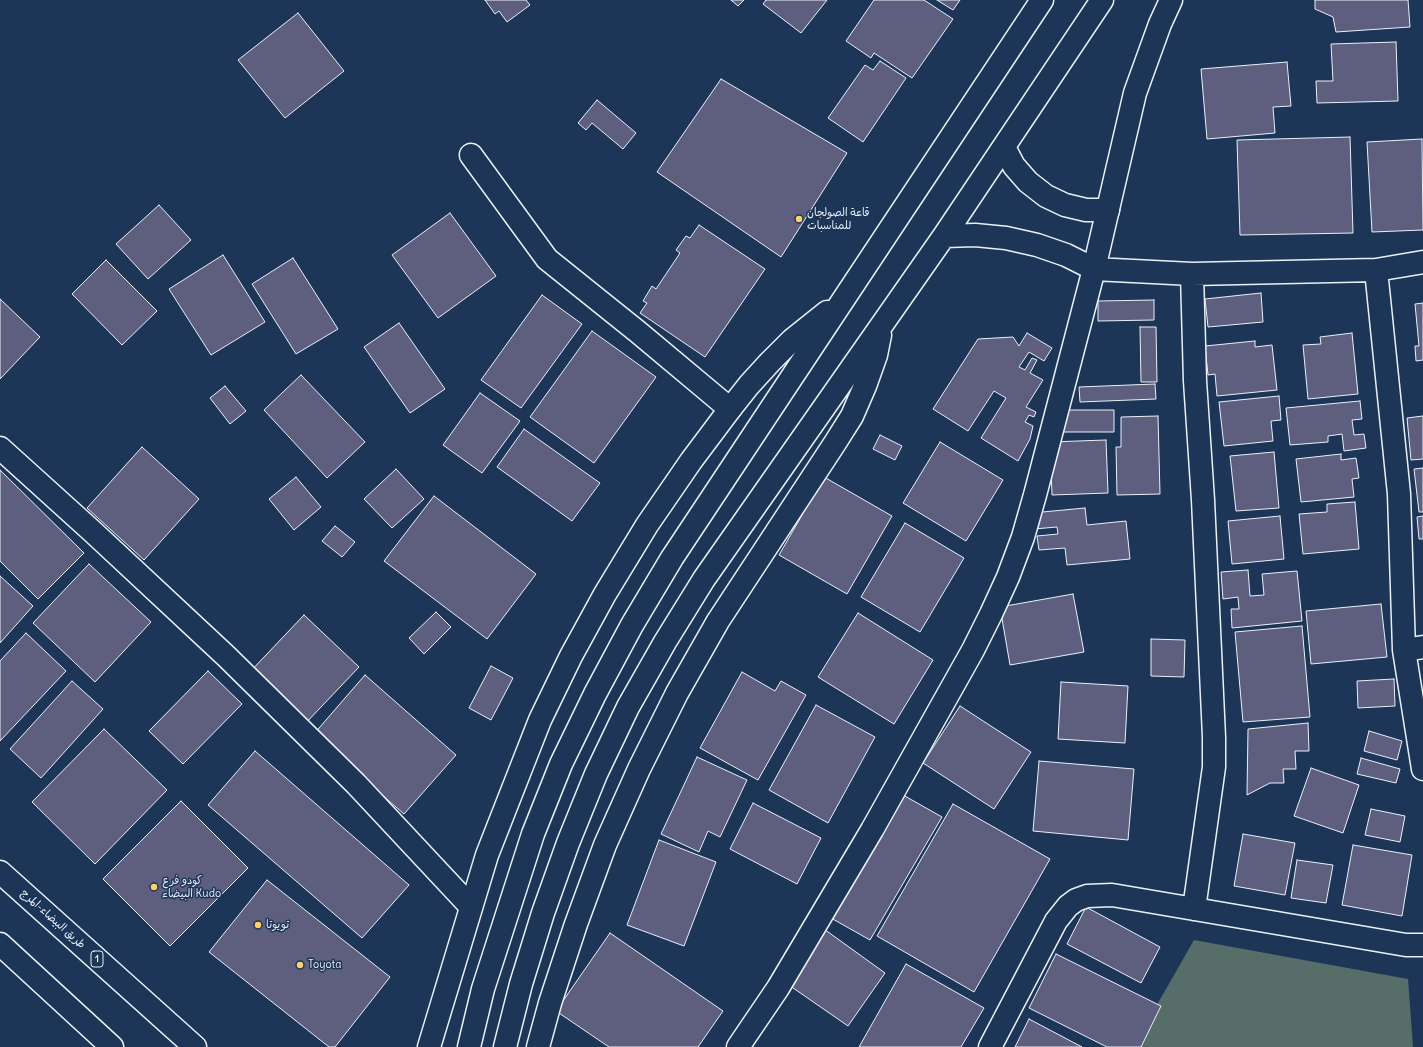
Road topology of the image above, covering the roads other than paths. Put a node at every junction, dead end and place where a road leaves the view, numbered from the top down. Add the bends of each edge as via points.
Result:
1 (1042, 0) edge
2 (1102, 0) edge
3 (1172, 0) edge
4 (1004, 147) junction
5 (471, 155) dead end
6 (1108, 210) junction
7 (944, 236) junction
8 (1423, 262) edge
9 (1094, 269) junction
10 (1376, 270) junction
11 (1192, 274) junction
12 (841, 302) junction
13 (882, 323) junction
14 (730, 409) junction
15 (0, 448) edge
16 (1414, 648) edge
17 (1423, 769) edge
18 (0, 872) edge
19 (471, 907) junction
20 (1194, 909) junction
21 (0, 944) edge
22 (1423, 945) edge
23 (112, 1047) edge
24 (195, 1047) edge
25 (429, 1047) edge
26 (469, 1047) edge
27 (505, 1047) edge
28 (538, 1047) edge
29 (738, 1047) edge
30 (990, 1047) edge

1 - 12 main road
2 - 4 main road
3 - 6 main road via 1160,24 1135,93
4 - 6 main road via 1014,166 1028,182 1046,196 1065,205 1086,210
4 - 7 main road
5 - 14 main road via 547,259
6 - 9 main road
7 - 9 main road via 1006,238 1066,255
7 - 13 main road
8 - 10 main road
9 - 11 main road
9 - 29 main road via 1023,537 992,614 872,830 778,988
10 - 11 main road
10 - 16 main road
11 - 20 main road via 1195,381 1214,737 1214,767
12 - 14 main road via 792,340
12 - 26 main road via 672,558 595,694 533,834 483,990
13 - 27 main road via 704,579 664,642 628,707 593,781 568,843 521,984
13 - 28 main road via 876,355 852,416 718,621 677,693 639,769 576,924
14 - 19 main road via 647,525 571,656 540,720 511,791
15 - 19 main road via 226,656 356,784
16 - 17 main road
18 - 24 main road, طريق البيضاء-المرج / 1
19 - 25 main road
20 - 22 main road via 1406,945
20 - 30 main road via 1112,895 1087,896 1076,900 1056,921
21 - 23 main road

